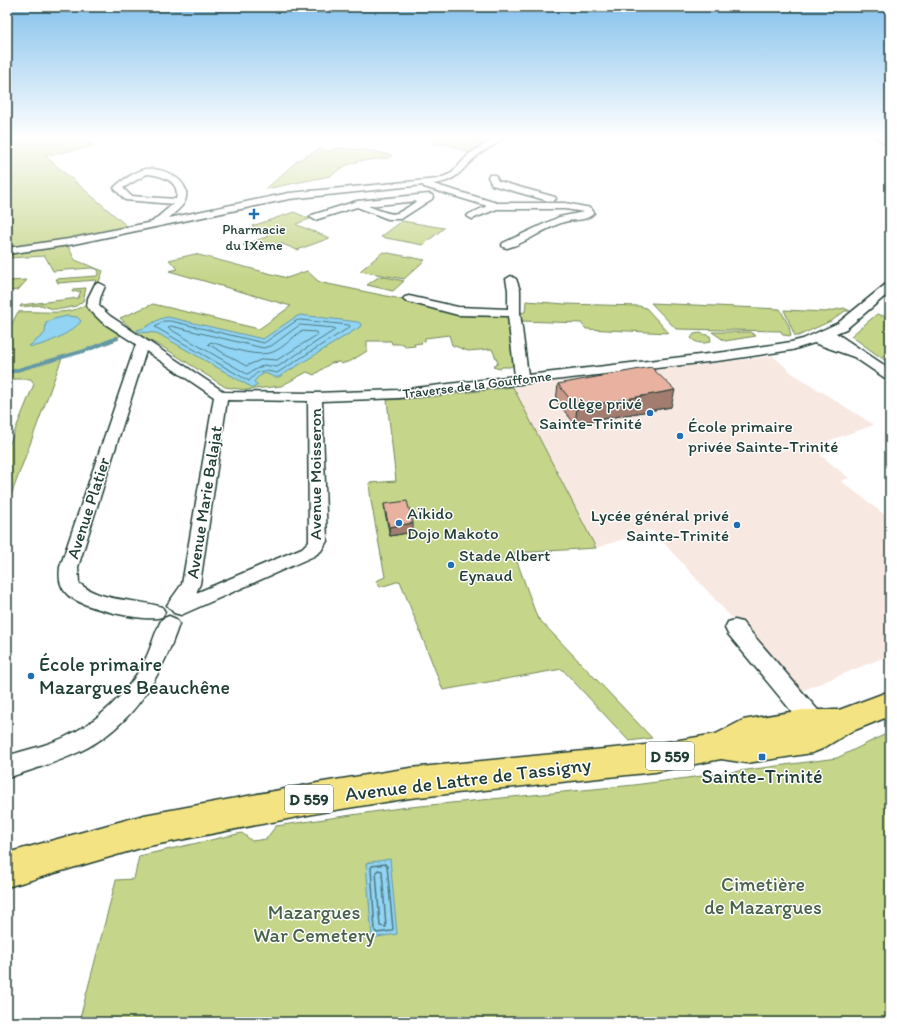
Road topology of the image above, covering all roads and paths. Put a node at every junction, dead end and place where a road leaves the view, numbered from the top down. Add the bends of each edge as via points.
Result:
1 (125, 184) edge
2 (179, 184) edge
3 (422, 184) joint
4 (498, 184) edge
5 (442, 189) junction
6 (429, 197) junction
7 (543, 197) junction
8 (559, 201) dead end
9 (180, 202) junction
10 (357, 204) junction
11 (496, 206) junction
12 (530, 206) junction
13 (471, 216) dead end
14 (315, 218) dead end
15 (152, 225) junction
16 (507, 245) dead end
17 (7, 251) edge
18 (511, 279) dead end
19 (99, 286) dead end
20 (890, 286) edge
21 (409, 299) dead end
22 (514, 313) junction
23 (827, 333) junction
24 (814, 339) junction
25 (142, 344) junction
26 (859, 354) junction
27 (890, 375) edge
28 (522, 379) junction
29 (221, 396) junction
30 (315, 397) junction
31 (170, 612) junction
32 (735, 628) dead end
33 (890, 703) edge
34 (827, 723) junction
35 (7, 767) edge
36 (7, 870) edge

1 - 9 street via 118,188 128,198
2 - 9 street via 183,192
3 - 5 street
3 - 15 street via 308,193
4 - 7 street
5 - 6 street
5 - 11 street
6 - 10 street
6 - 10 street via 401,216 391,217
7 - 8 street
7 - 12 street
9 - 15 street
10 - 14 street
11 - 12 street
11 - 13 street
12 - 16 street via 573,206 588,210 589,213 562,219
15 - 17 street via 69,242
18 - 22 street via 514,290
19 - 25 street via 93,307 106,320
20 - 23 street, Traverse de la Gouffonne via 842,326
21 - 22 street via 458,311
22 - 28 street
23 - 24 street, Traverse de la Gouffonne
23 - 26 street
24 - 26 street
24 - 28 street, Traverse de la Gouffonne via 792,346 725,356
25 - 29 street
25 - 31 street, Avenue Platier via 69,567 68,580 72,589 81,596 107,603
26 - 27 street
28 - 30 street, Traverse de la Gouffonne via 399,394
29 - 30 street, Traverse de la Gouffonne
29 - 31 street, Avenue Marie Balajat via 191,584 187,593
30 - 31 street, Avenue Moisseron via 318,541 315,547
31 - 35 street, Avenue Marie Balajat via 165,638 145,680 111,721 70,746
32 - 34 street
33 - 34 main road, Avenue de Lattre de Tassigny / D 559
34 - 36 main road, Avenue de Lattre de Tassigny / D 559 via 802,723 744,733 721,746 655,758 410,783 323,797 144,831

